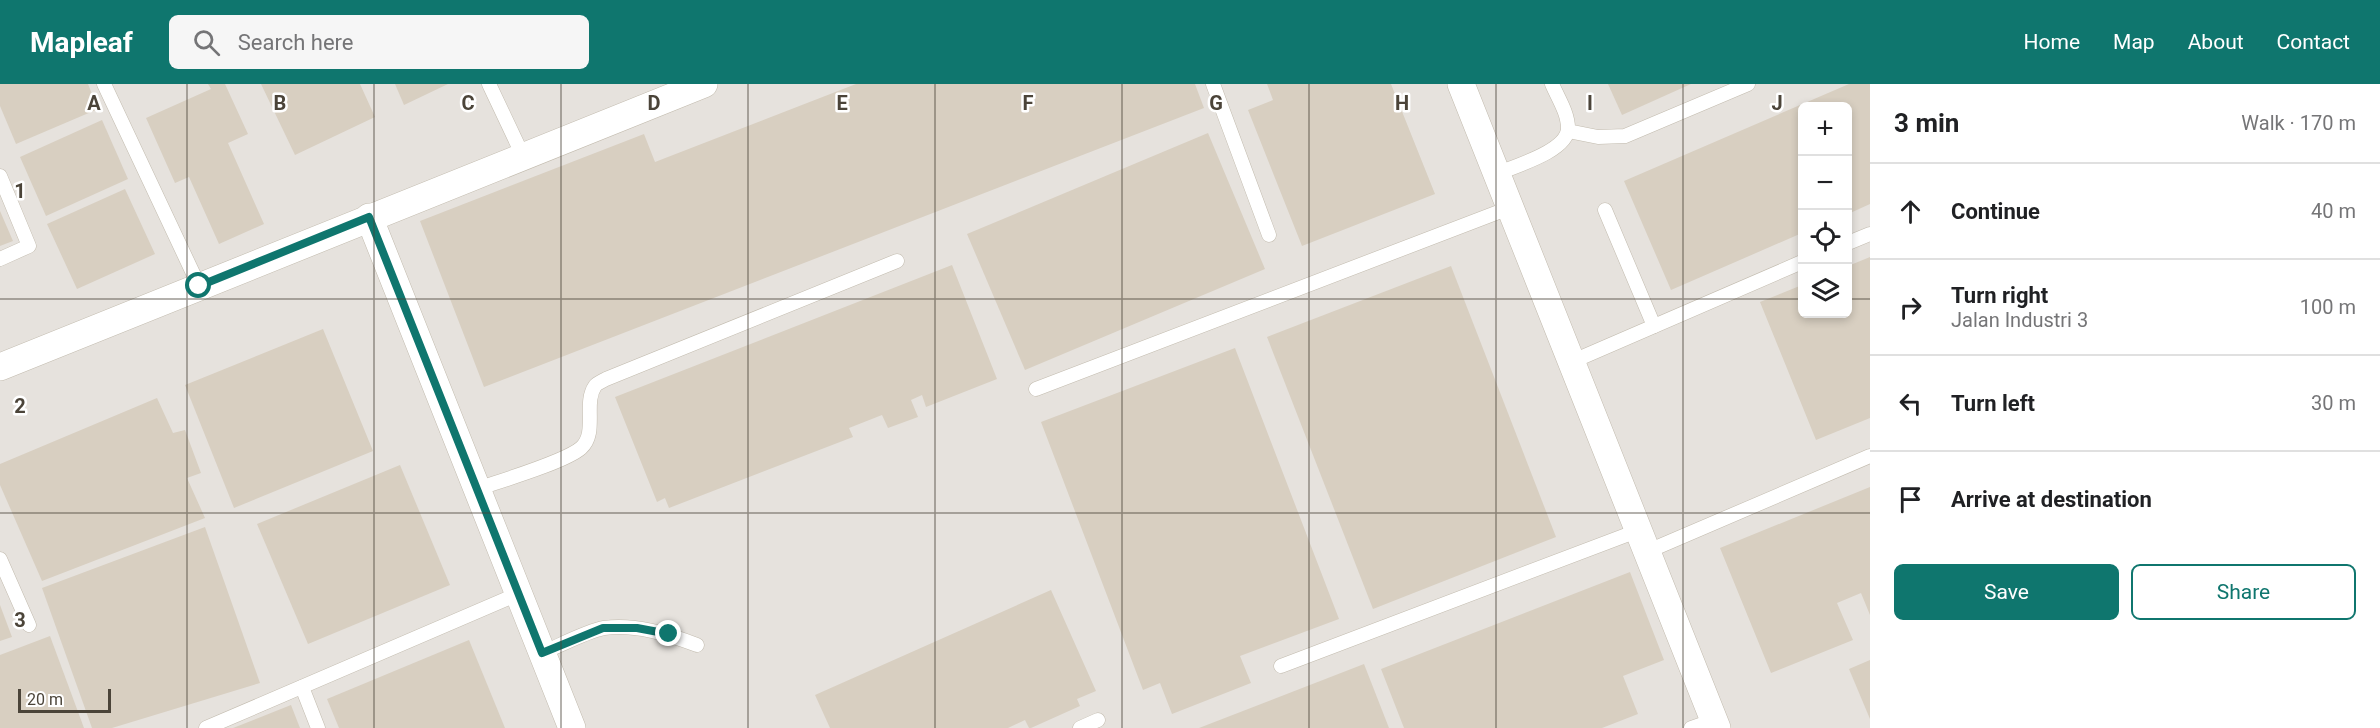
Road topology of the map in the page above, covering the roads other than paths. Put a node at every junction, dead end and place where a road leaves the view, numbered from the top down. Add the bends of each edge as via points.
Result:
1 (104, 84) edge
2 (489, 84) edge
3 (704, 84) edge
4 (1213, 84) edge
5 (1461, 84) edge
6 (1552, 84) edge
7 (1748, 84) edge
8 (1568, 131) junction
9 (524, 156) junction
10 (1496, 174) junction
11 (0, 176) edge
12 (1509, 208) junction
13 (1605, 210) dead end
14 (369, 217) junction
15 (1870, 234) edge
16 (1269, 235) dead end
17 (1852, 241) edge
18 (0, 259) edge
19 (897, 261) dead end
20 (1798, 264) edge
21 (199, 286) junction
22 (1654, 326) junction
23 (1570, 362) junction
24 (0, 367) edge
25 (1036, 389) dead end
26 (1870, 456) edge
27 (477, 489) junction
28 (1641, 542) junction
29 (0, 560) edge
30 (518, 594) junction
31 (29, 625) dead end
32 (697, 645) dead end
33 (542, 653) junction
34 (1281, 666) dead end
35 (302, 687) junction
36 (1098, 720) dead end
37 (1707, 725) edge
38 (206, 728) edge
39 (318, 728) edge
40 (572, 728) edge
41 (1080, 728) edge

1 - 21 lane
2 - 9 lane
3 - 9 street
4 - 16 lane
5 - 10 street
6 - 8 lane
7 - 8 lane via 1625,136 1598,137
8 - 10 lane via 1564,142 1555,149
9 - 14 street
10 - 12 street
11 - 18 lane via 29,246
12 - 23 street
12 - 25 lane
13 - 22 lane
14 - 21 street
14 - 27 street
15 - 17 lane
19 - 27 lane via 606,378 595,385 591,395 589,430 582,447
20 - 22 lane
21 - 24 street
22 - 23 lane
23 - 28 street
26 - 28 lane
27 - 30 street
28 - 34 lane
28 - 37 street
29 - 31 lane
30 - 33 street
30 - 35 lane
32 - 33 lane via 637,628 603,628
33 - 40 street
35 - 38 lane
35 - 39 lane
36 - 41 lane

